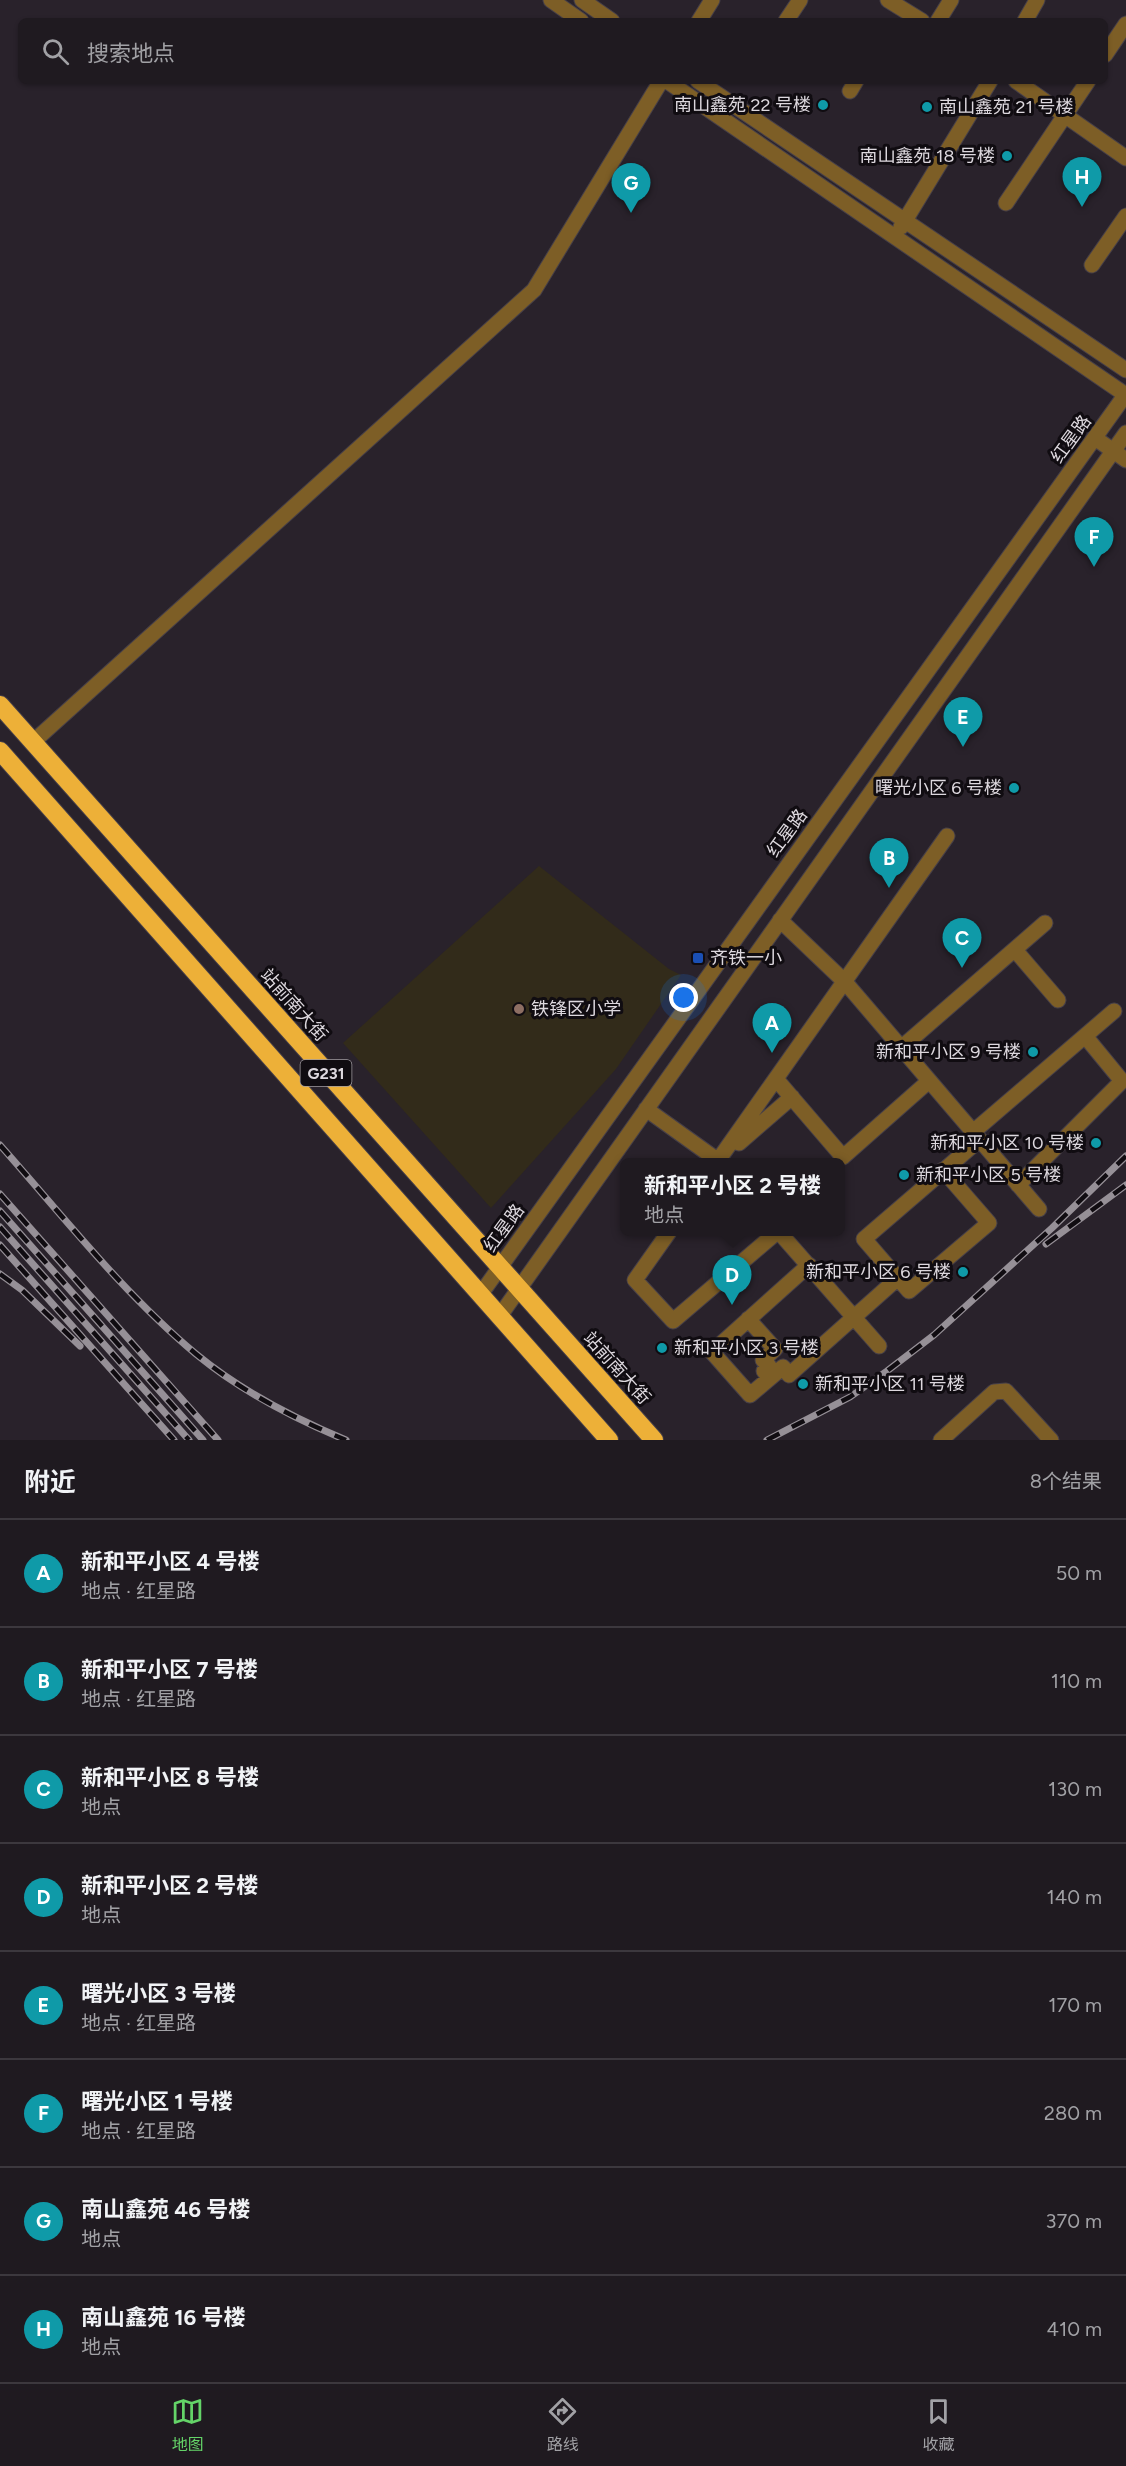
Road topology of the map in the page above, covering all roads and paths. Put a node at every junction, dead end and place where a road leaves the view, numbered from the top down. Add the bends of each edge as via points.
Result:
1 (551, 0) edge
2 (582, 0) edge
3 (712, 0) edge
4 (800, 0) edge
5 (888, 0) edge
6 (951, 0) edge
7 (1037, 0) edge
8 (899, 15) edge
9 (577, 18) edge
10 (608, 18) edge
11 (701, 18) edge
12 (788, 18) edge
13 (940, 18) edge
14 (1027, 18) edge
15 (1126, 24) edge
16 (1108, 51) edge
17 (659, 84) edge
18 (671, 84) edge
19 (702, 84) edge
20 (988, 84) edge
21 (1020, 84) edge
22 (1086, 84) edge
23 (1065, 115) junction
24 (1126, 158) edge
25 (1006, 203) dead end
26 (1126, 216) edge
27 (905, 221) junction
28 (895, 237) junction
29 (1092, 265) dead end
30 (1126, 370) edge
31 (1126, 395) edge
32 (1126, 433) edge
33 (1095, 438) junction
34 (1113, 451) junction
35 (1126, 460) edge
36 (0, 705) edge
37 (33, 742) junction
38 (3, 761) edge
39 (947, 836) dead end
40 (780, 920) junction
41 (1045, 923) dead end
42 (1015, 950) junction
43 (845, 982) junction
44 (1058, 1000) dead end
45 (1114, 1011) dead end
46 (1085, 1036) junction
47 (901, 1048) junction
48 (776, 1079) junction
49 (929, 1081) junction
50 (792, 1097) junction
51 (646, 1110) junction
52 (976, 1136) junction
53 (713, 1158) edge
54 (722, 1158) edge
55 (723, 1158) edge
56 (944, 1170) junction
57 (1018, 1185) junction
58 (1039, 1209) dead end
59 (666, 1236) edge
60 (773, 1236) edge
61 (782, 1236) edge
62 (809, 1265) junction
63 (499, 1268) junction
64 (898, 1278) junction
65 (518, 1290) junction
66 (480, 1295) junction
67 (499, 1317) junction
68 (854, 1317) junction
69 (748, 1319) junction
70 (879, 1346) dead end
71 (770, 1378) junction
72 (609, 1440) edge
73 (654, 1440) edge
74 (941, 1440) edge
75 (1051, 1440) edge

1 - 9 street
2 - 10 street
3 - 11 street
4 - 12 street
5 - 8 street
6 - 13 street
7 - 14 street
15 - 16 street
17 - 37 street via 534,290
18 - 28 street
19 - 27 street
20 - 27 street
21 - 23 street
22 - 23 street
23 - 24 street
23 - 25 street
26 - 29 street
27 - 28 street
27 - 30 street
28 - 31 street
31 - 33 street, 红星路
32 - 34 street
33 - 34 street
33 - 63 street, 红星路
34 - 35 street
34 - 40 street
36 - 37 highway, 站前南大街 / G231
37 - 63 highway, 站前南大街 / G231
38 - 66 highway, G231
39 - 43 street
40 - 43 street
40 - 51 street
41 - 42 street
42 - 44 street
42 - 47 street
43 - 47 street
43 - 48 street
45 - 46 street
46 - 52 street
46 - 57 street via 1122,1081
47 - 49 street
48 - 50 street
48 - 54 street
49 - 50 street via 843,1157
49 - 52 street
50 - 55 street
51 - 53 street
51 - 65 street
52 - 56 street
52 - 57 street
56 - 64 street via 864,1239
56 - 64 street via 989,1223 909,1291
57 - 58 street
59 - 60 street via 635,1280 673,1321
61 - 62 street
62 - 68 street
62 - 69 street
63 - 65 highway, 站前南大街 / G231
63 - 66 street, 红星路
64 - 68 street
65 - 67 street
65 - 73 highway, 站前南大街 / G231
66 - 67 highway, G231
67 - 72 highway, G231
68 - 70 street
68 - 71 street via 789,1375 783,1367
69 - 71 street via 775,1350 763,1360 769,1366 764,1371
69 - 71 street via 712,1352 750,1395
74 - 75 street via 994,1392 1006,1391

